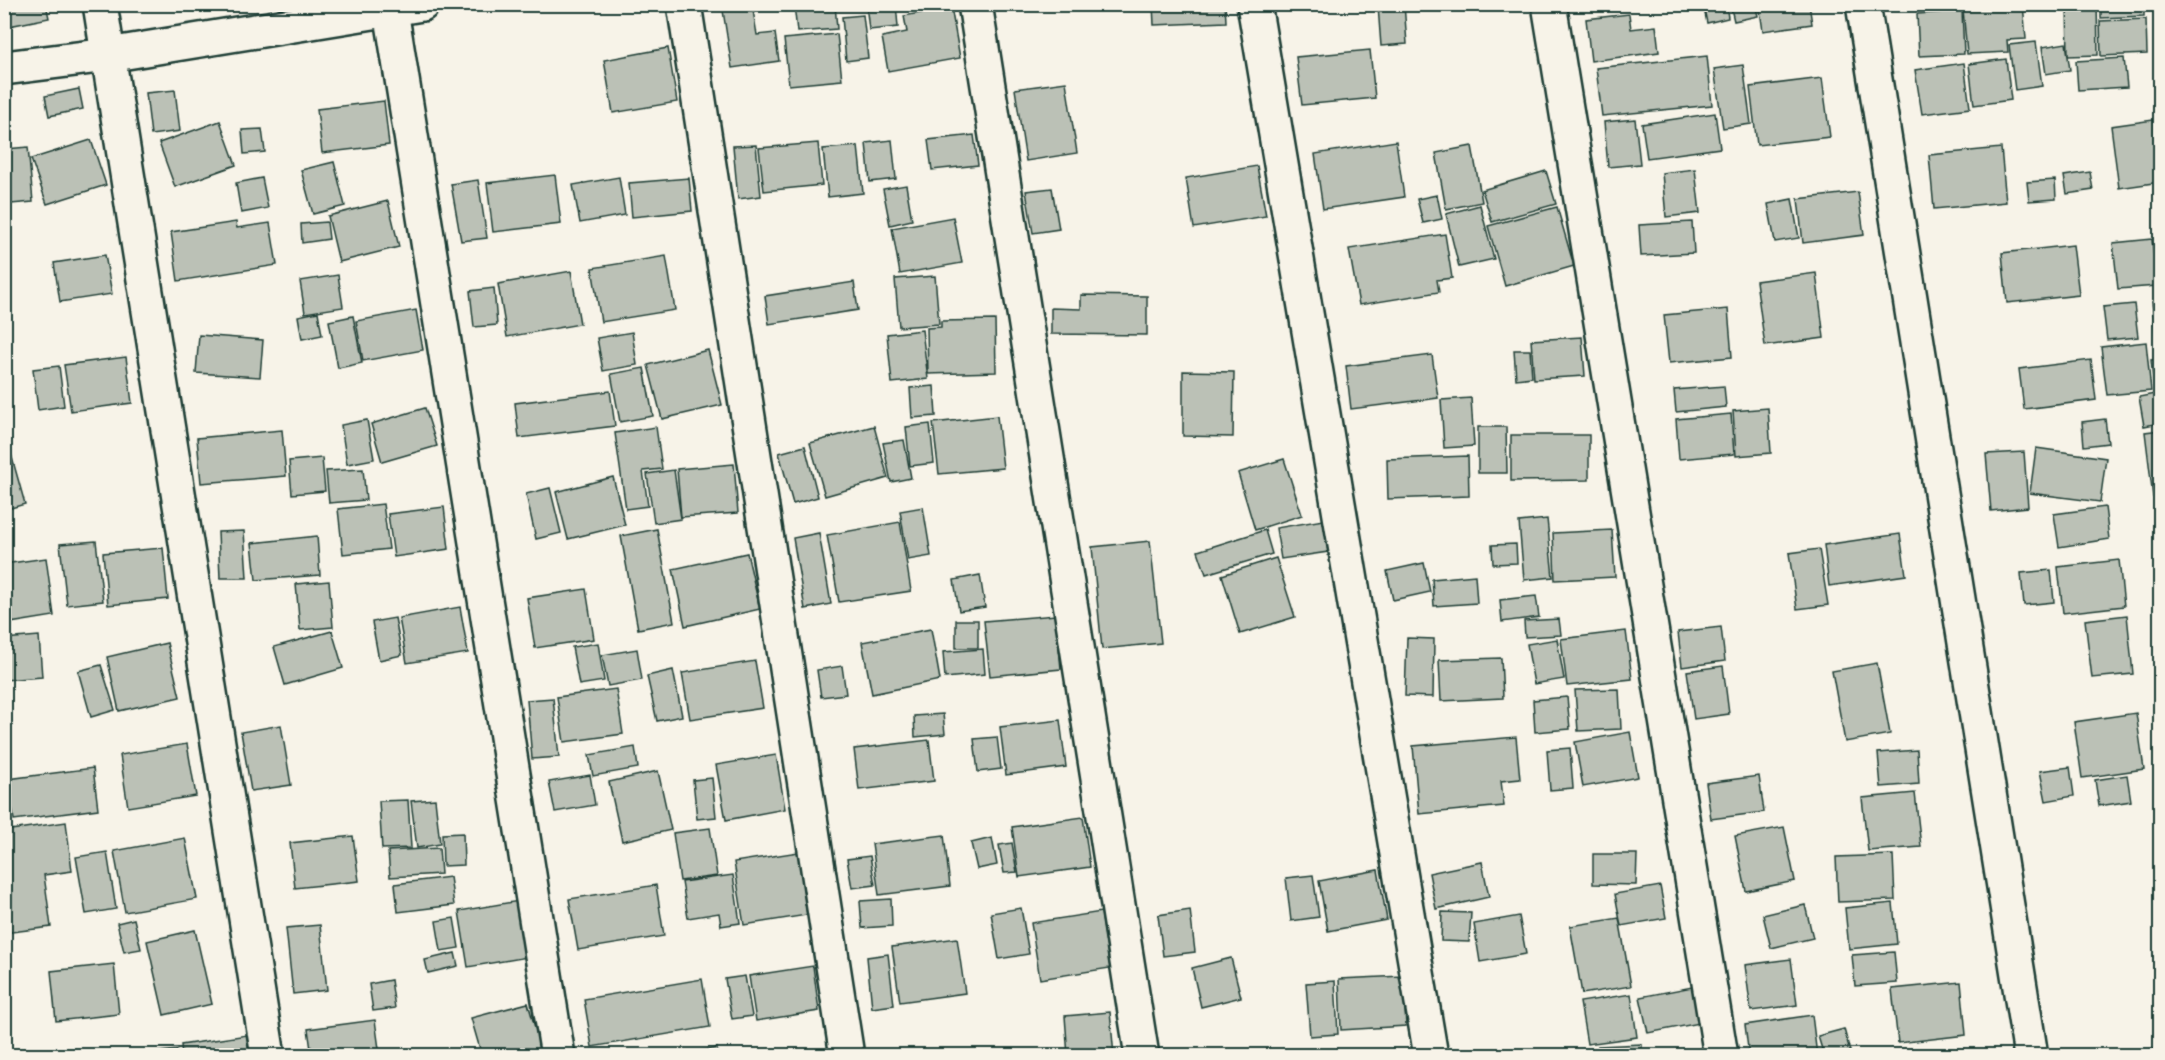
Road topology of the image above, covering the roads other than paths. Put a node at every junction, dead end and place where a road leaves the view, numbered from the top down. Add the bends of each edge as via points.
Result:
1 (100, 4) edge
2 (684, 4) edge
3 (975, 4) edge
4 (1254, 4) edge
5 (1549, 4) edge
6 (1863, 4) edge
7 (401, 6) edge
8 (108, 55) junction
9 (4, 68) edge
10 (268, 1056) edge
11 (558, 1056) edge
12 (848, 1056) edge
13 (1142, 1056) edge
14 (1431, 1056) edge
15 (1721, 1056) edge
16 (2031, 1056) edge

1 - 8 street
2 - 12 street
3 - 13 street
4 - 14 street
5 - 15 street
6 - 16 street
7 - 8 street
7 - 11 street
8 - 9 street
8 - 10 street

